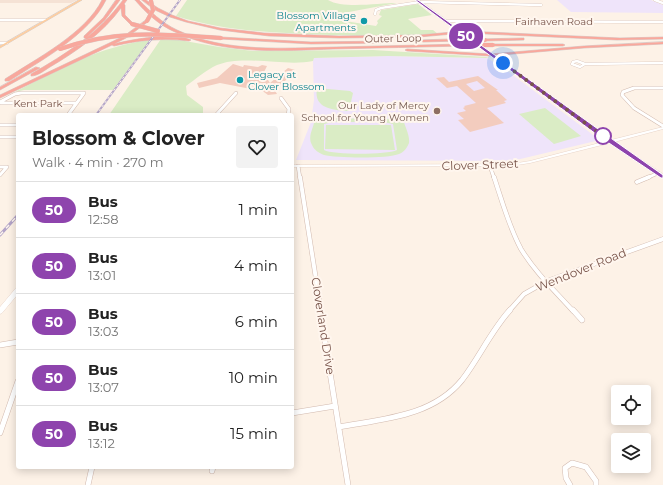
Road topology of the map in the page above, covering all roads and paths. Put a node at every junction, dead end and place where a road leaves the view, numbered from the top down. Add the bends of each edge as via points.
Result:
1 (81, 0) edge
2 (104, 0) edge
3 (118, 0) edge
4 (125, 0) edge
5 (136, 0) edge
6 (144, 0) edge
7 (151, 0) edge
8 (655, 0) edge
9 (418, 1) edge
10 (663, 3) edge
11 (541, 5) dead end
12 (375, 14) dead end
13 (0, 20) edge
14 (45, 20) junction
15 (445, 21) junction
16 (663, 22) edge
17 (461, 32) junction
18 (265, 34) junction
19 (663, 38) edge
20 (621, 39) junction
21 (273, 41) junction
22 (413, 41) junction
23 (0, 43) edge
24 (7, 43) junction
25 (663, 43) edge
26 (649, 44) junction
27 (0, 47) edge
28 (238, 47) junction
29 (345, 48) junction
30 (492, 55) junction
31 (77, 60) junction
32 (663, 63) edge
33 (585, 64) dead end
34 (11, 78) junction
35 (0, 84) edge
36 (663, 88) edge
37 (0, 89) edge
38 (236, 93) dead end
39 (0, 96) edge
40 (282, 98) dead end
41 (0, 102) edge
42 (77, 103) junction
43 (70, 113) edge
44 (218, 113) edge
45 (288, 113) edge
46 (0, 125) edge
47 (16, 125) edge
48 (663, 127) edge
49 (0, 137) edge
50 (16, 137) edge
51 (611, 141) junction
52 (294, 166) edge
53 (298, 166) junction
54 (490, 166) junction
55 (0, 167) edge
56 (658, 173) junction
57 (0, 175) edge
58 (663, 176) edge
59 (637, 182) dead end
60 (663, 238) edge
61 (547, 281) junction
62 (16, 292) edge
63 (0, 311) edge
64 (582, 320) dead end
65 (16, 342) edge
66 (0, 345) edge
67 (16, 386) edge
68 (335, 406) junction
69 (294, 413) edge
70 (1, 426) edge
71 (338, 427) junction
72 (0, 433) edge
73 (92, 469) edge
74 (88, 485) edge
75 (348, 485) edge
76 (570, 485) edge
77 (596, 485) edge

1 - 14 main road
2 - 34 highway via 99,11 85,26
3 - 37 highway via 102,21 78,42
4 - 21 highway, bridge via 123,14 132,24 156,30
4 - 39 highway via 109,21 86,41
5 - 28 highway, Outer Loop via 163,24 180,33
6 - 18 highway, Outer Loop via 160,11 187,21
7 - 31 highway, bridge via 153,11 147,21 129,34
8 - 10 street
9 - 11 street
9 - 12 street via 378,9
9 - 15 street
13 - 14 street
14 - 24 main road
15 - 16 street, Fairhaven Road
15 - 17 street
17 - 18 highway via 422,36 339,37
17 - 20 highway
17 - 30 street
18 - 22 highway, Outer Loop
19 - 20 highway
20 - 22 highway, Outer Loop, bridge
21 - 22 highway
21 - 34 highway, bridge via 123,34 89,39 60,49
23 - 24 street
24 - 27 main road
25 - 26 highway, Outer Loop
26 - 29 highway, Outer Loop, bridge
26 - 30 highway
28 - 29 highway, Outer Loop
28 - 31 highway via 155,38 121,44
29 - 30 highway
30 - 51 street
31 - 39 highway
32 - 33 street
34 - 35 highway
36 - 48 street via 630,89 622,95 629,104
38 - 44 street
40 - 45 street via 289,109
41 - 42 street, Kent Park
41 - 42 street via 21,93 84,93
42 - 43 street
46 - 47 street
48 - 51 street, Clover Street
49 - 50 street
51 - 54 street, Clover Street via 525,163
51 - 56 street
52 - 53 street, Clover Street
53 - 54 street, Clover Street
53 - 68 street, Cloverland Drive
54 - 61 street via 520,246 528,260
55 - 57 street via 7,167
56 - 58 street
56 - 59 street
60 - 61 street, Wendover Road
61 - 64 street
61 - 71 street, Wendover Road via 524,294 514,304 465,376 443,399 406,416
62 - 63 street
65 - 66 street
67 - 70 street
68 - 69 street
68 - 71 street, Cloverland Drive
70 - 72 street
71 - 75 street, Cloverland Drive
73 - 74 street
76 - 77 street via 564,468 572,463 586,467

